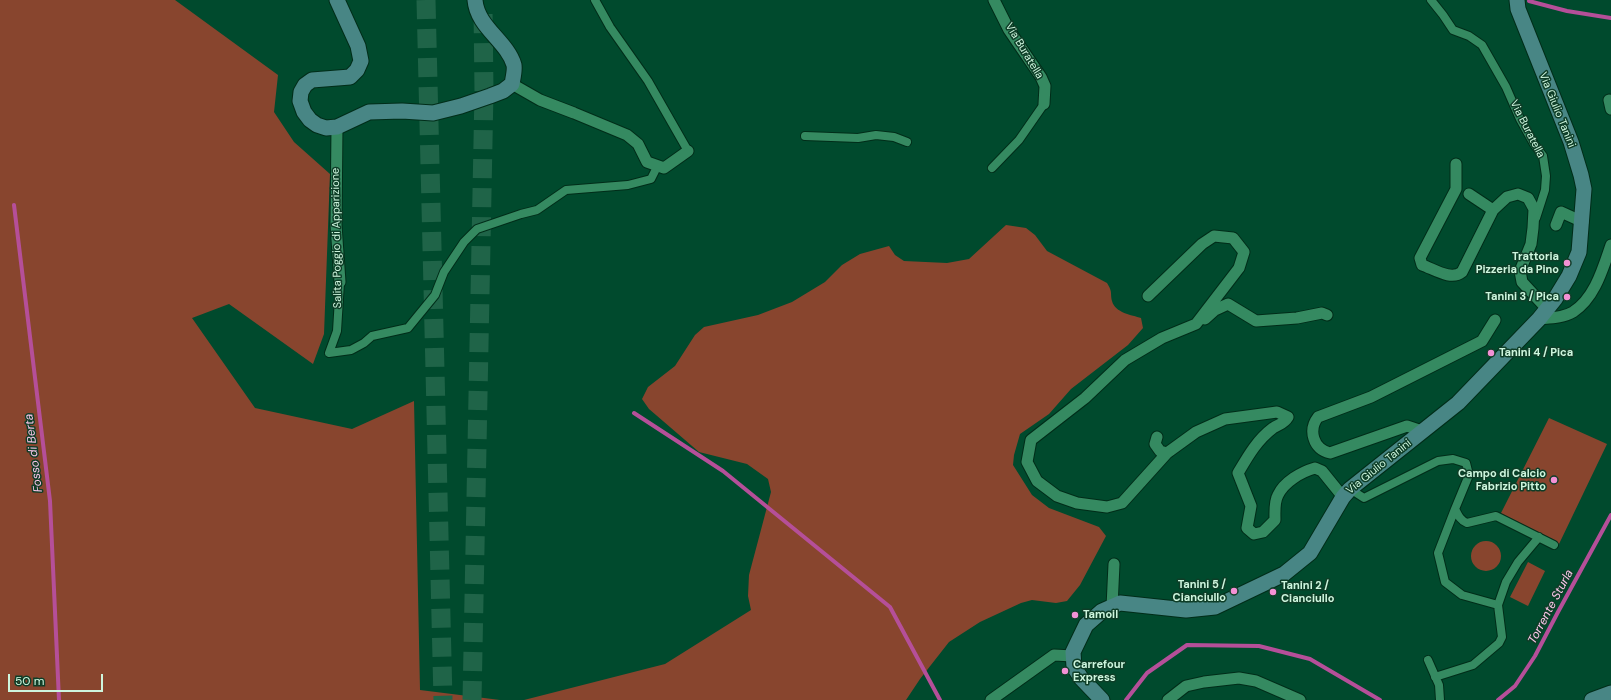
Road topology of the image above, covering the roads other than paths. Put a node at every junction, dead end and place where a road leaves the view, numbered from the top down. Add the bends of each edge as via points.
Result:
1 (337, 0) edge
2 (475, 0) edge
3 (595, 0) edge
4 (994, 0) edge
5 (1431, 0) edge
6 (1517, 0) edge
7 (512, 84) junction
8 (1044, 104) joint
9 (337, 127) junction
10 (805, 136) dead end
11 (907, 142) dead end
12 (688, 151) joint
13 (1456, 164) dead end
14 (656, 167) junction
15 (992, 168) dead end
16 (1469, 194) dead end
17 (1493, 210) junction
18 (1583, 222) junction
19 (1556, 225) dead end
20 (1533, 228) junction
21 (1611, 245) edge
22 (340, 282) joint
23 (1148, 296) dead end
24 (1543, 314) junction
25 (1327, 315) dead end
26 (1495, 320) dead end
27 (1162, 338) junction
28 (1422, 432) junction
29 (1157, 437) dead end
30 (1167, 453) junction
31 (1346, 493) junction
32 (1455, 509) junction
33 (1539, 537) junction
34 (1554, 545) dead end
35 (1114, 564) dead end
36 (1498, 606) junction
37 (1112, 607) junction
38 (1073, 656) junction
39 (1428, 660) dead end
40 (1435, 677) junction
41 (1611, 693) edge
42 (991, 700) edge
43 (1102, 700) edge
44 (1168, 700) edge
45 (1300, 700) edge
46 (1440, 700) edge
47 (1592, 700) edge

1 - 9 main road via 358,46 361,61 350,77 312,80 305,85 300,101 307,116 317,125 326,128
2 - 7 main road via 476,9 493,36 506,49 514,66
3 - 12 street via 610,27 648,81
4 - 8 street, Via Buratella via 1009,30 1043,82
5 - 20 street, Via Buratella via 1452,30 1469,36 1482,45 1506,87 1520,119 1544,156 1545,190
6 - 18 main road, Via Giulio Tanini via 1518,9 1571,142 1581,175 1584,189
7 - 9 main road via 497,94 433,113 369,112
7 - 14 street via 540,100 627,136 638,144 647,162
8 - 15 street via 1019,140
9 - 22 street, Salita Poggio di Apparizione via 336,225
10 - 11 street via 858,138 876,135 894,137
12 - 14 street via 664,168
13 - 17 street, Via Buratella via 1456,190 1420,258 1422,265 1457,276 1462,272
14 - 22 street, Salita Poggio di Apparizione via 651,179 628,185 566,190 538,210 477,229 464,242 444,272 435,295 408,328 372,336 351,350 329,353 337,331
16 - 17 street
17 - 20 street, Via Buratella via 1507,197 1518,194 1528,198 1534,209
18 - 19 street via 1561,212
18 - 24 main road, Via Giulio Tanini via 1579,252 1569,276
20 - 24 street, Via Buratella via 1531,244 1520,271 1522,282
21 - 24 street via 1599,278 1584,301 1572,312 1556,318
23 - 27 street via 1202,244 1214,236 1233,238 1244,252 1239,268 1196,324
24 - 28 main road, Via Giulio Tanini via 1458,403
25 - 27 street via 1322,313 1256,321 1228,304 1215,310 1191,333
26 - 28 street via 1482,341 1371,396 1318,417 1313,423 1312,432 1323,452 1330,453 1407,426
27 - 30 street via 1125,360 1085,398 1031,440 1027,462 1037,481 1057,496 1107,507 1122,503
28 - 31 main road, Via Giulio Tanini
29 - 30 street via 1155,444 1160,451
30 - 31 street via 1196,432 1225,419 1277,412 1288,417 1252,449 1238,473 1251,506 1247,528 1254,534 1263,532 1275,520 1277,496 1284,486 1304,471 1315,468 1322,471
31 - 32 street via 1364,498 1438,461 1453,459 1466,463 1469,475
31 - 37 main road, Via Giulio Tanini via 1310,553 1284,574 1215,607 1186,610 1120,603
32 - 33 street via 1466,523 1496,516
32 - 36 street via 1438,553 1445,582 1462,595
33 - 34 street
33 - 36 street via 1518,562 1506,582
35 - 37 street
36 - 40 street via 1502,637 1499,643 1473,665
37 - 38 main road, Via Giulio Tanini via 1102,611 1086,625
38 - 42 street via 1054,655
38 - 43 main road via 1074,667 1081,678
39 - 40 street
40 - 46 street via 1439,685
41 - 47 main road
44 - 45 street via 1186,686 1239,678 1256,681

